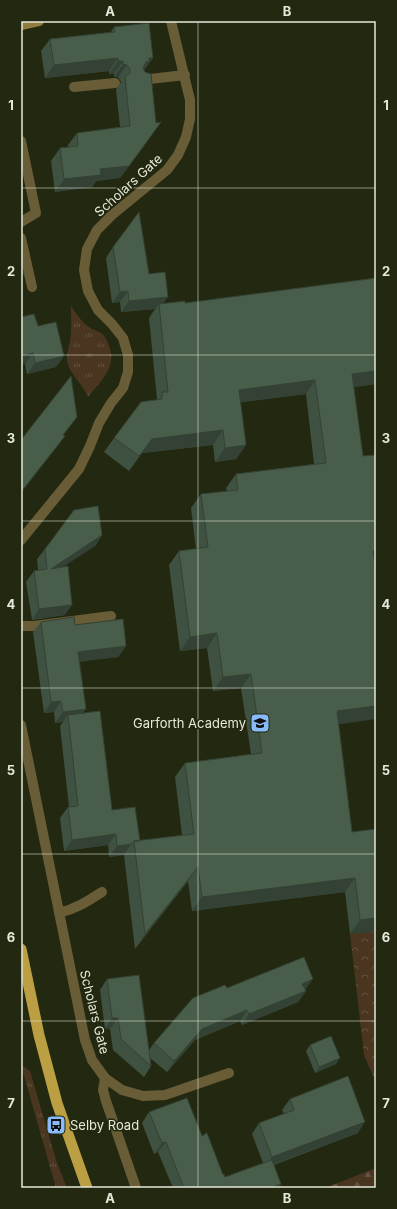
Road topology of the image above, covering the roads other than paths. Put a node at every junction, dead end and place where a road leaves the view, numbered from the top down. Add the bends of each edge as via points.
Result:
1 (39, 21) edge
2 (171, 21) edge
3 (21, 25) edge
4 (185, 75) junction
5 (141, 80) edge
6 (115, 83) dead end
7 (74, 87) dead end
8 (21, 141) edge
9 (21, 222) edge
10 (21, 238) edge
11 (32, 287) dead end
12 (21, 540) edge
13 (111, 616) dead end
14 (21, 626) edge
15 (21, 724) edge
16 (102, 892) dead end
17 (60, 913) junction
18 (21, 949) edge
19 (229, 1073) dead end
20 (105, 1078) junction
21 (87, 1188) edge
22 (136, 1188) edge

1 - 3 main road
2 - 4 street, Scholars Gate
4 - 5 street
4 - 12 street, Scholars Gate via 190,100 190,119 186,138 178,154 167,170 97,230 87,249 84,270 88,291 98,310 122,338 128,355 128,372 123,388 99,423 79,469
6 - 7 street
8 - 9 street via 36,213
10 - 11 street
13 - 14 street
15 - 17 street, Scholars Gate
16 - 17 street via 84,904
17 - 20 street, Scholars Gate via 85,1040 92,1060
18 - 21 highway via 39,1035 57,1103
19 - 20 street, Scholars Gate via 158,1096 143,1096 122,1090
20 - 22 street via 103,1090 106,1101

